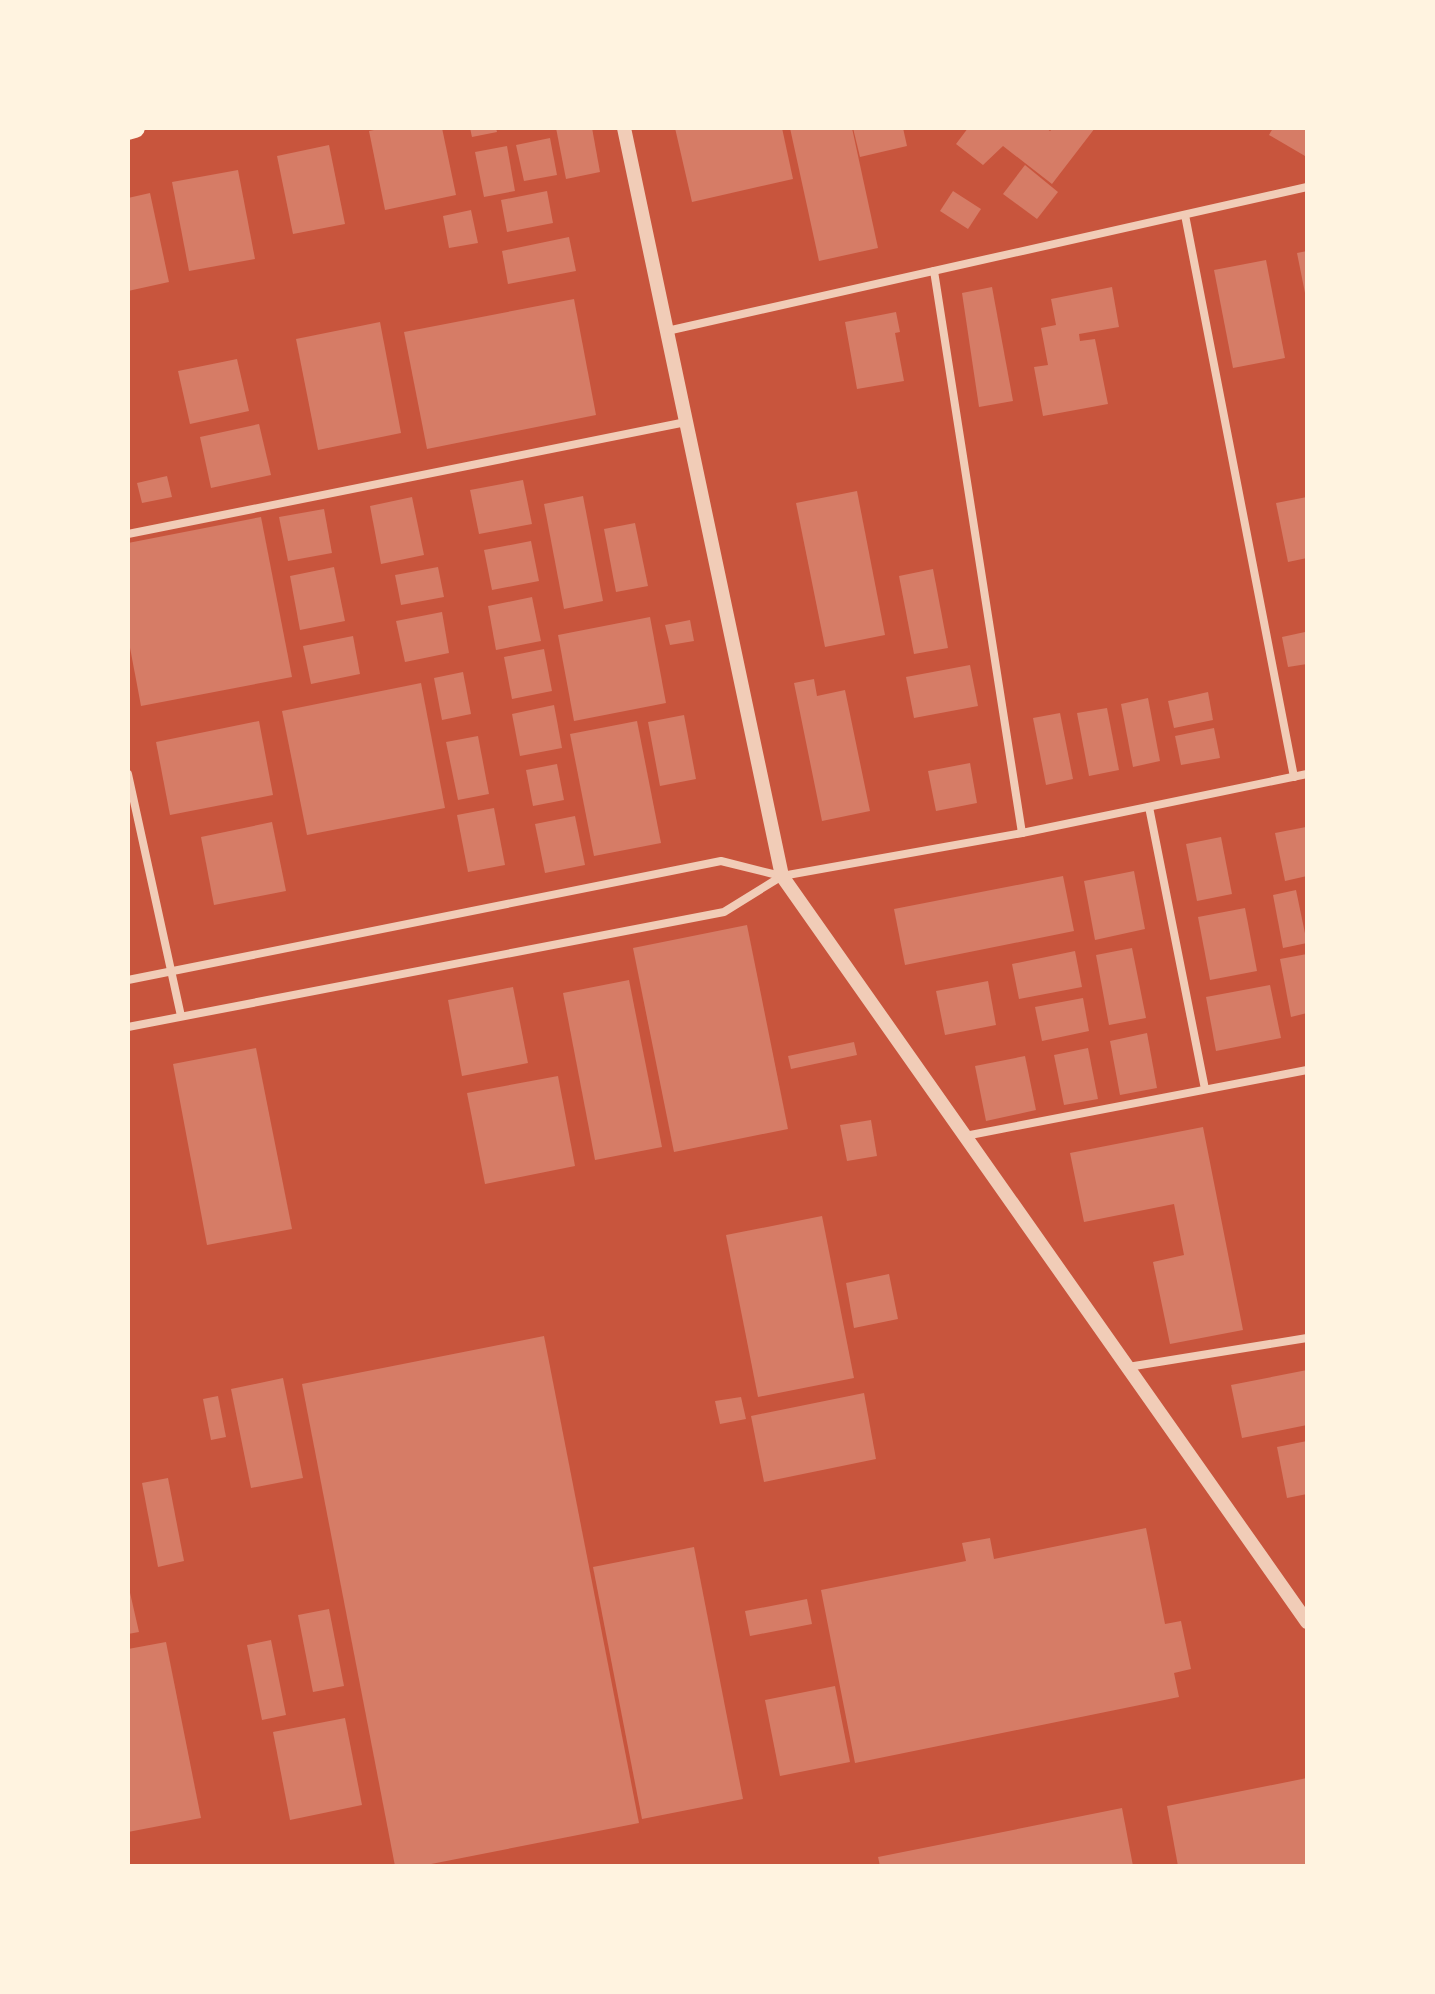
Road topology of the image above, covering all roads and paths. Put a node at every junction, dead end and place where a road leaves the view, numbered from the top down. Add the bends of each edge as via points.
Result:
1 (135, 128) edge
2 (624, 128) edge
3 (128, 130) edge
4 (1307, 187) edge
5 (1185, 215) junction
6 (934, 271) junction
7 (667, 331) junction
8 (686, 422) junction
9 (128, 534) edge
10 (128, 774) edge
11 (1307, 774) edge
12 (1294, 777) junction
13 (1149, 807) junction
14 (1022, 833) junction
15 (782, 876) junction
16 (172, 972) junction
17 (128, 980) edge
18 (181, 1016) junction
19 (128, 1027) edge
20 (1307, 1070) edge
21 (1205, 1089) junction
22 (965, 1136) junction
23 (1307, 1338) edge
24 (1128, 1367) junction
25 (1307, 1622) edge

1 - 3 main road
2 - 7 street
4 - 5 street
5 - 6 street
5 - 12 street
6 - 7 street
6 - 14 street
7 - 8 street
8 - 9 street
8 - 15 street
10 - 16 street
11 - 12 street
12 - 13 street
13 - 14 street
13 - 21 street
14 - 15 street
15 - 16 street via 721,861
15 - 18 street via 724,912
15 - 22 street
16 - 17 street
16 - 18 street
18 - 19 street
20 - 21 street
21 - 22 street
22 - 24 street
23 - 24 street
24 - 25 street

